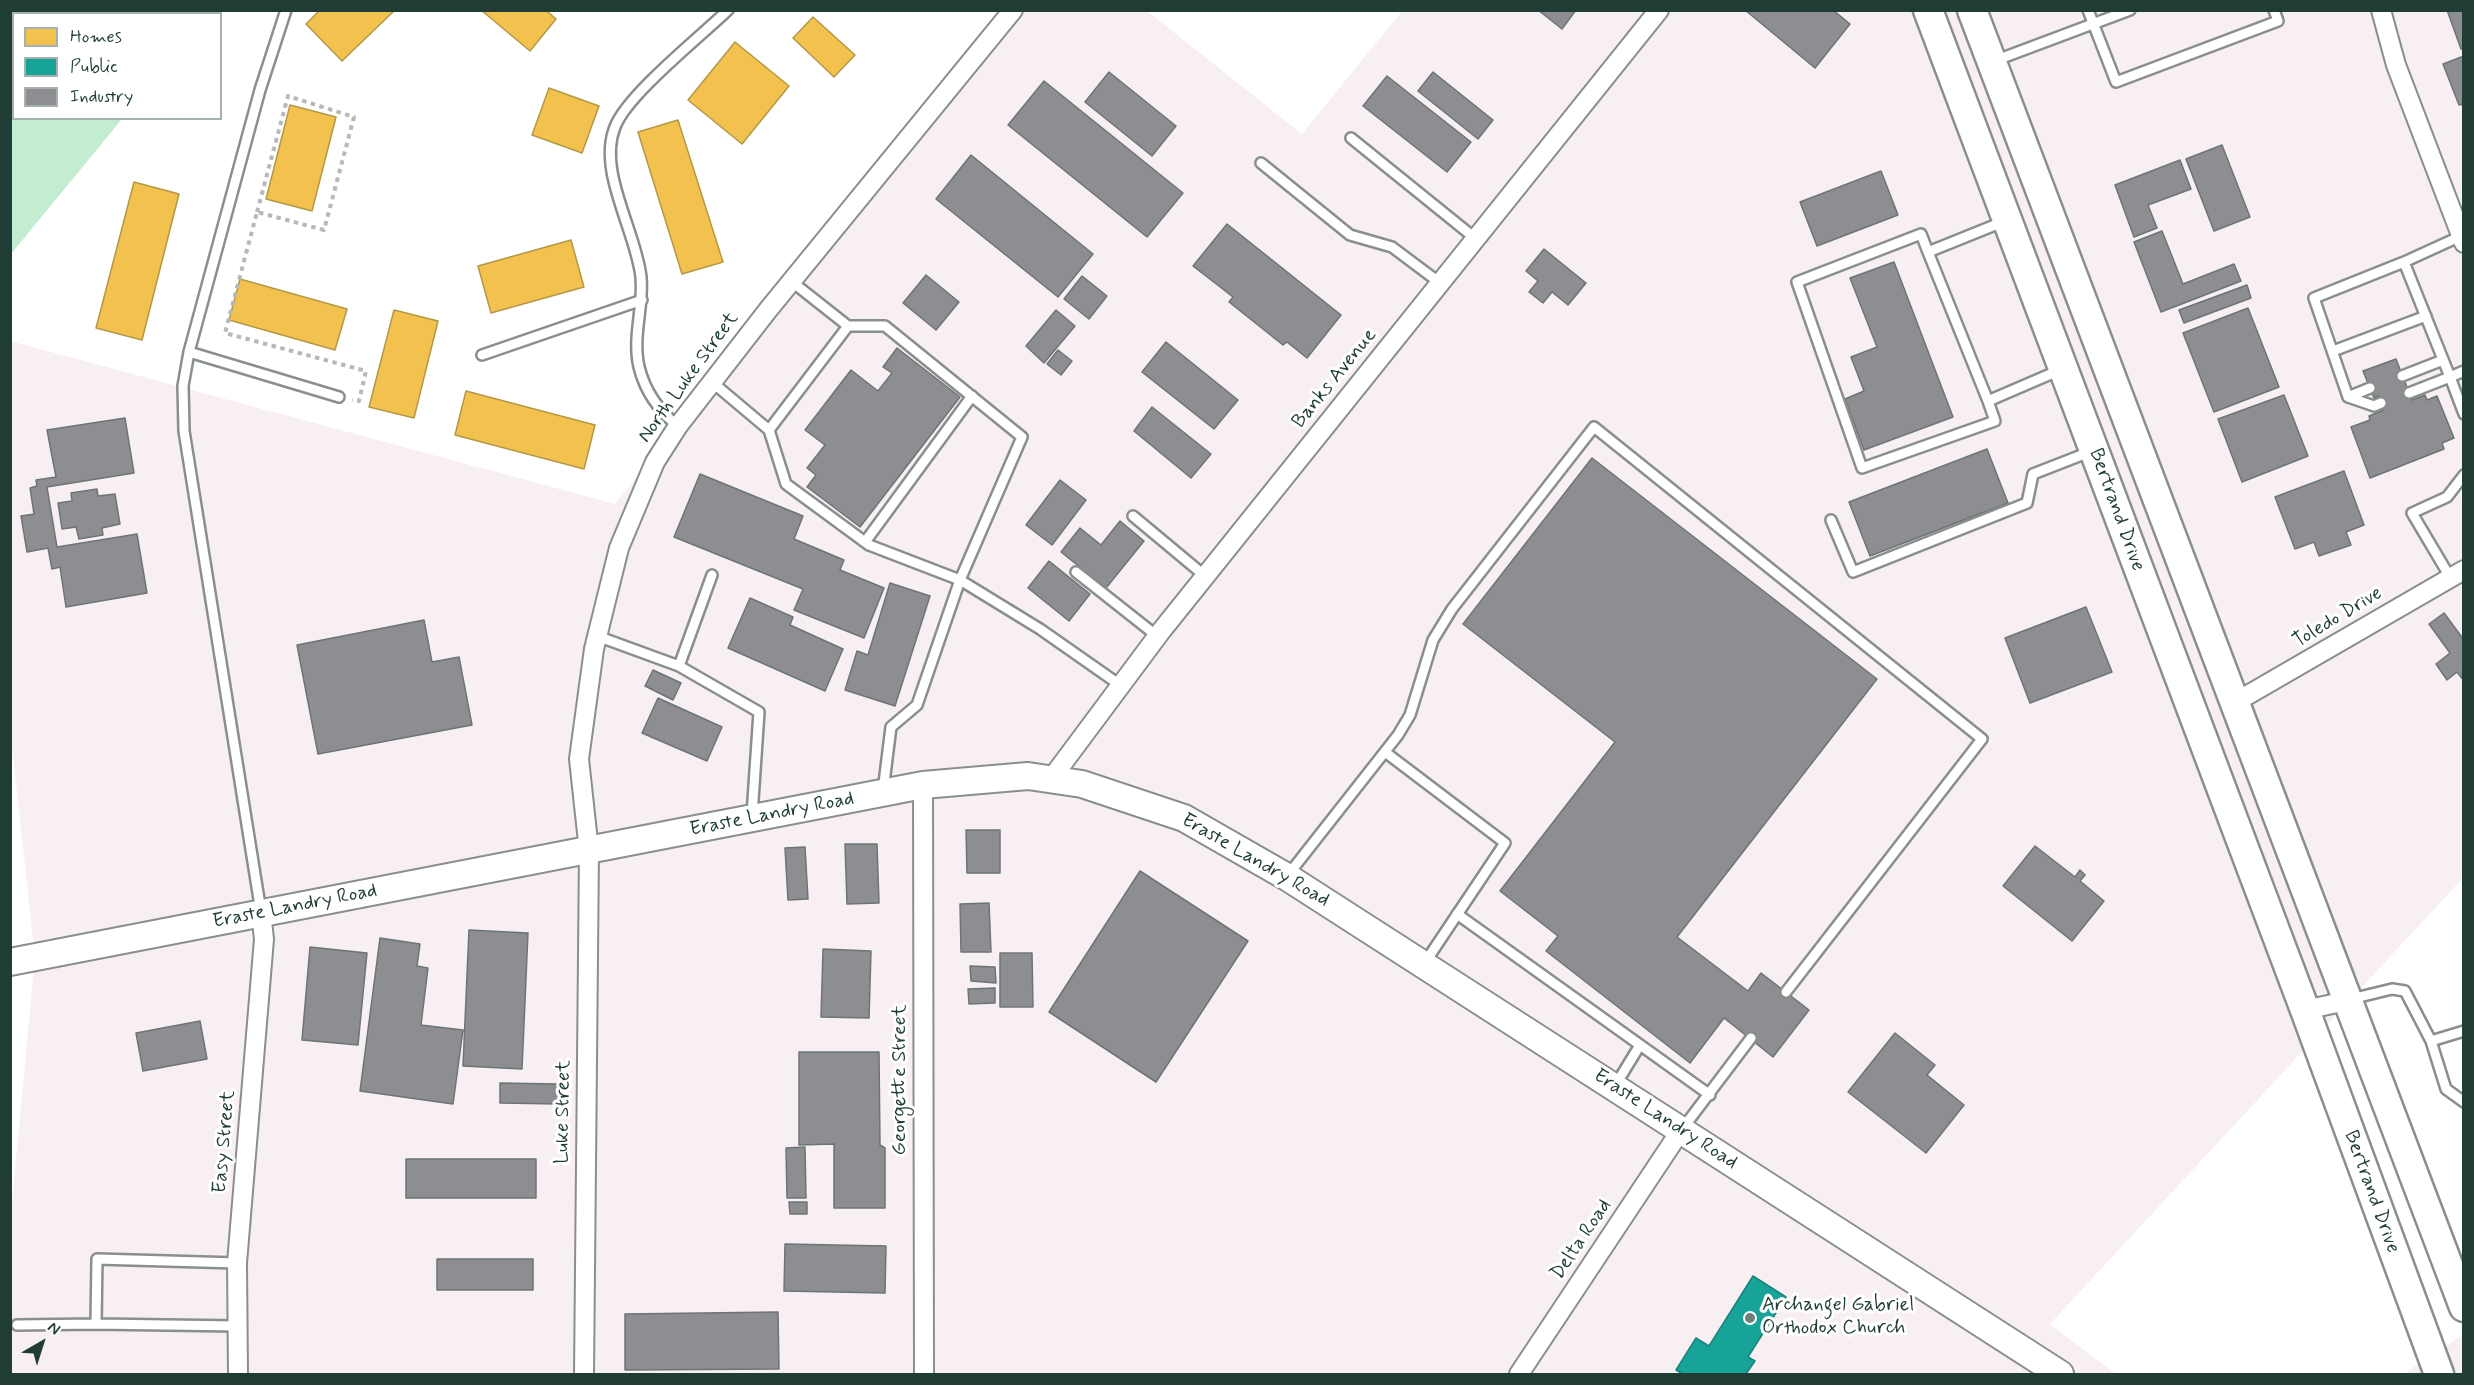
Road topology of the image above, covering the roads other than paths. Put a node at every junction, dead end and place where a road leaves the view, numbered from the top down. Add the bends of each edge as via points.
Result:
1 (286, 10) edge
2 (728, 10) edge
3 (1014, 10) edge
4 (1659, 10) edge
5 (1928, 10) edge
6 (1972, 10) edge
7 (2088, 10) edge
8 (2130, 10) edge
9 (2274, 10) edge
10 (2381, 10) edge
11 (2093, 24) junction
12 (1992, 62) junction
13 (1351, 138) dead end
14 (1261, 163) dead end
15 (2007, 220) junction
16 (1476, 239) junction
17 (2462, 240) edge
18 (1928, 252) junction
19 (2404, 262) junction
20 (791, 281) junction
21 (1440, 283) junction
22 (642, 300) junction
23 (2426, 316) junction
24 (848, 326) junction
25 (2333, 351) junction
26 (189, 352) junction
27 (482, 355) dead end
28 (2443, 360) junction
29 (2064, 369) junction
30 (2463, 372) edge
31 (2402, 376) dead end
32 (2450, 377) junction
33 (712, 382) junction
34 (2370, 388) dead end
35 (2409, 393) dead end
36 (972, 396) junction
37 (339, 397) road end
38 (2348, 397) junction
39 (1988, 401) junction
40 (2381, 403) dead end
41 (2463, 414) edge
42 (678, 426) junction
43 (769, 430) junction
44 (2094, 450) junction
45 (2463, 475) edge
46 (1132, 516) dead end
47 (1831, 520) dead end
48 (865, 542) junction
49 (1076, 572) dead end
50 (2457, 573) edge
51 (712, 574) dead end
52 (1205, 576) junction
53 (960, 580) junction
54 (597, 636) junction
55 (1157, 636) junction
56 (679, 666) junction
57 (1120, 685) junction
58 (2234, 703) junction
59 (1385, 752) junction
60 (1051, 779) junction
61 (923, 785) junction
62 (882, 793) junction
63 (752, 819) junction
64 (588, 851) junction
65 (1287, 877) junction
66 (261, 914) junction
67 (1457, 914) junction
68 (10, 962) edge
69 (1424, 965) junction
70 (1786, 992) dead end
71 (2346, 1001) junction
72 (2305, 1010) junction
73 (2463, 1031) edge
74 (1751, 1038) dead end
75 (2431, 1041) junction
76 (1640, 1045) junction
77 (1614, 1087) junction
78 (1710, 1095) junction
79 (2463, 1102) edge
80 (1681, 1130) junction
81 (237, 1263) junction
82 (2463, 1307) edge
83 (96, 1324) junction
84 (17, 1325) dead end
85 (238, 1326) junction
86 (238, 1374) edge
87 (584, 1374) edge
88 (924, 1374) edge
89 (1520, 1374) edge
90 (2060, 1374) edge
91 (2439, 1374) edge

1 - 26 lane via 260,90
2 - 22 lane via 627,105 614,129 611,166 640,269
3 - 20 street, North Luke Street
4 - 16 street, Banks Avenue
5 - 15 main road, Bertrand Drive
6 - 12 main road
7 - 11 lane
8 - 11 lane
9 - 11 lane via 2278,21 2116,82
10 - 17 street via 2396,65
11 - 12 lane
12 - 58 main road
13 - 16 lane
14 - 21 lane via 1350,235 1392,247
15 - 18 lane
15 - 29 main road, Bertrand Drive
16 - 21 street, Banks Avenue
17 - 19 lane
18 - 39 lane
18 - 39 lane via 1920,234 1797,282 1862,468 1995,421
19 - 23 lane
19 - 25 lane via 2314,298
20 - 24 lane
20 - 33 street, North Luke Street
21 - 52 street, Banks Avenue
22 - 27 lane
22 - 42 lane via 636,336 639,369 651,398
23 - 25 lane
23 - 28 lane
24 - 36 lane via 885,326
24 - 43 lane
25 - 38 lane
26 - 37 lane
26 - 66 lane via 183,386 184,431
28 - 31 lane
28 - 32 lane
29 - 39 lane
29 - 44 main road, Bertrand Drive
30 - 32 lane
32 - 35 lane
32 - 41 lane
33 - 42 street, North Luke Street
33 - 43 lane
34 - 38 lane
36 - 48 lane
36 - 53 lane via 1022,437
38 - 40 lane via 2374,406
42 - 54 street, North Luke Street via 655,462 619,548
43 - 48 lane via 786,484
44 - 47 lane via 2033,474 2027,502 1853,572
44 - 72 main road, Bertrand Drive
45 - 50 lane via 2447,497 2412,513
46 - 52 lane
48 - 53 lane
49 - 55 lane
50 - 58 street, Toledo Drive
51 - 56 lane
52 - 55 street, Banks Avenue
53 - 57 lane
53 - 62 lane via 917,705 891,727
54 - 56 lane
54 - 64 street, North Luke Street via 579,759
55 - 57 street, Banks Avenue
56 - 63 lane via 759,712
57 - 60 street, Banks Avenue
58 - 71 main road
59 - 65 lane
59 - 67 lane via 1505,843
59 - 70 lane via 1410,715 1432,640 1594,427 1982,739
60 - 61 street, Eraste Landry Road via 1006,777
60 - 65 street, Eraste Landry Road via 1082,784 1184,818
61 - 62 street, Eraste Landry Road
61 - 88 street, Georgette Street
62 - 63 street, Eraste Landry Road
63 - 64 street, Eraste Landry Road
64 - 66 street, Eraste Landry Road
64 - 87 street, Luke Street
65 - 69 street, Eraste Landry Road
66 - 68 street, Eraste Landry Road
66 - 81 street, Easy Street via 264,939
67 - 69 lane
67 - 76 lane
69 - 77 street, Eraste Landry Road
71 - 72 street
71 - 75 lane via 2392,989 2404,991
71 - 82 main road
72 - 91 main road, Bertrand Drive
73 - 75 lane
74 - 78 lane
75 - 79 lane via 2446,1089
76 - 77 lane
76 - 78 lane
77 - 80 street, Eraste Landry Road
78 - 80 lane
80 - 89 street, Delta Road
80 - 90 street, Eraste Landry Road
81 - 83 lane via 97,1259
81 - 85 street, Easy Street
83 - 84 lane
83 - 85 lane
85 - 86 street, Easy Street

